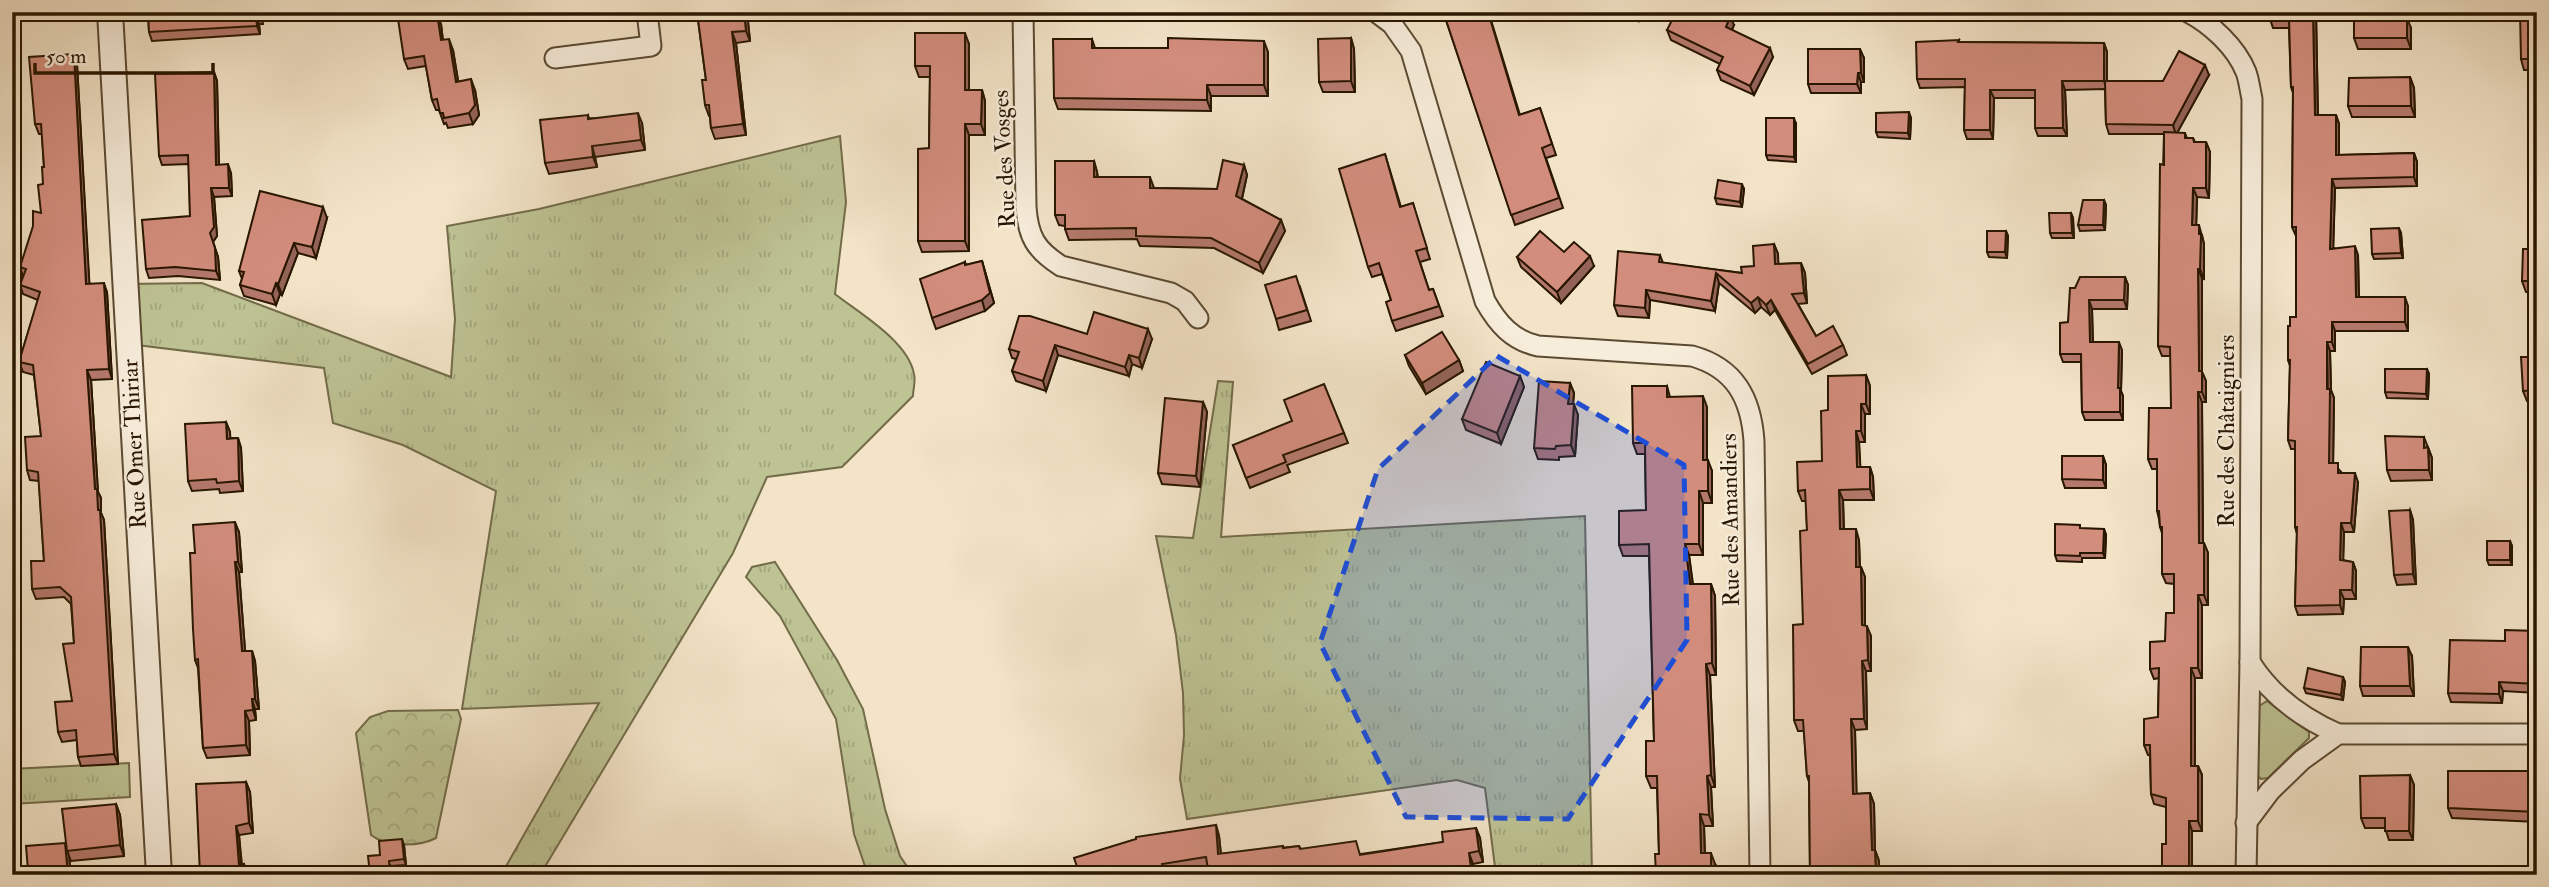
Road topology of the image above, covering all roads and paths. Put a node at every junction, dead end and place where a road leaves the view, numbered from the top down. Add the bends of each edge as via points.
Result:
1 (110, 12) edge
2 (647, 12) edge
3 (1023, 12) edge
4 (1376, 12) edge
5 (2188, 12) edge
6 (555, 58) dead end
7 (1198, 318) dead end
8 (2250, 662) junction
9 (2338, 734) junction
10 (2537, 734) edge
11 (2246, 823) junction
12 (159, 875) edge
13 (1760, 875) edge
14 (2246, 875) edge

1 - 12 street, Rue Omer Thiriar
2 - 6 street via 651,46
3 - 7 street, Rue des Vosges via 1026,207 1034,242 1062,266 1171,293 1185,301
4 - 13 street, Rue des Amandiers via 1402,35 1410,51 1485,301 1501,326 1538,346 1692,356 1711,362 1736,384 1749,409 1754,441
5 - 8 street, Rue des Châtaigniers via 2232,49 2246,72 2252,99
8 - 9 street via 2282,701
8 - 11 street, Rue des Châtaigniers
9 - 10 street
9 - 11 street via 2270,791
11 - 14 street, Rue des Châtaigniers

